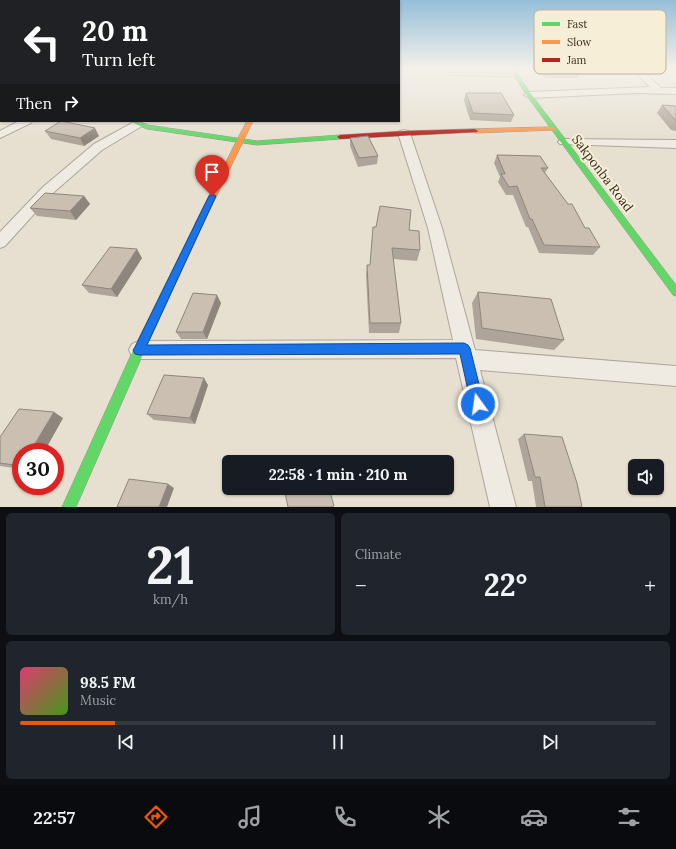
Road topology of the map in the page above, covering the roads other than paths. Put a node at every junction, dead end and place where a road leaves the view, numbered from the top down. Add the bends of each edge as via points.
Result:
1 (579, 93) edge
2 (529, 95) joint
3 (25, 122) edge
4 (135, 122) edge
5 (249, 122) edge
6 (554, 129) junction
7 (404, 133) junction
8 (0, 135) edge
9 (239, 141) junction
10 (564, 142) junction
11 (676, 144) edge
12 (0, 242) edge
13 (671, 278) edge
14 (676, 292) edge
15 (139, 350) junction
16 (465, 354) junction
17 (676, 376) edge
18 (69, 507) edge
19 (503, 507) edge

1 - 2 street
2 - 6 street, Sakponba Road
3 - 8 street
4 - 9 street via 147,128
4 - 12 street via 98,147 48,190
5 - 9 street
6 - 7 street
6 - 10 street, Sakponba Road
7 - 9 street via 256,143
7 - 16 street via 435,228
9 - 15 street
10 - 11 street
10 - 13 street, Sakponba Road
13 - 14 street, Sakponba Road
15 - 16 street
15 - 18 street
16 - 17 street
16 - 19 street

